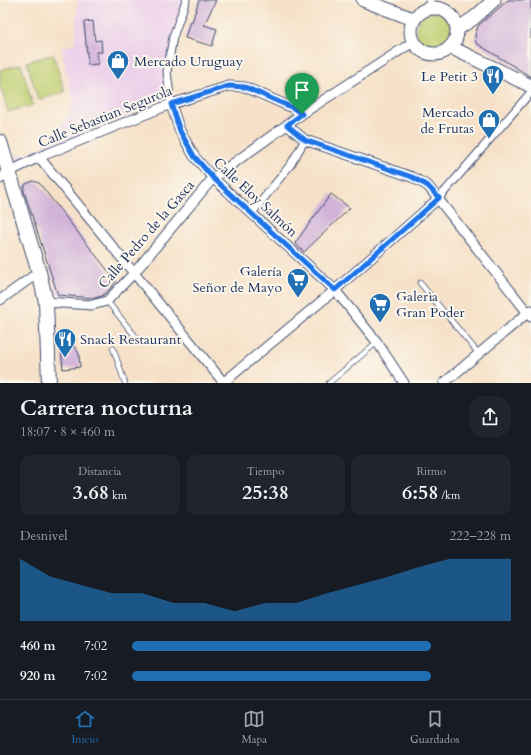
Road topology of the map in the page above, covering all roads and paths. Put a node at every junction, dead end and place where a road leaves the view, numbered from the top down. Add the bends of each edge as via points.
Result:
1 (186, 0) edge
2 (363, 0) edge
3 (494, 0) edge
4 (430, 4) edge
5 (413, 19) junction
6 (457, 29) junction
7 (413, 42) junction
8 (450, 47) junction
9 (531, 86) edge
10 (531, 92) edge
11 (171, 104) junction
12 (302, 114) junction
13 (287, 125) junction
14 (305, 140) junction
15 (0, 142) edge
16 (39, 157) junction
17 (4, 168) edge
18 (213, 178) junction
19 (439, 198) junction
20 (252, 213) junction
21 (39, 272) junction
22 (134, 273) junction
23 (420, 283) dead end
24 (335, 290) junction
25 (0, 300) edge
26 (107, 301) junction
27 (46, 302) junction
28 (530, 313) edge
29 (136, 337) dead end
30 (377, 342) junction
31 (113, 348) dead end
32 (479, 354) junction
33 (49, 383) edge
34 (125, 383) edge
35 (224, 383) edge
36 (329, 383) edge
37 (404, 383) edge
38 (444, 383) edge

1 - 11 street, Calle Eloy Salmón via 173,37 167,72
2 - 5 main road
3 - 6 main road
4 - 5 main road
4 - 6 main road via 448,12 455,20
5 - 7 main road via 410,26
6 - 8 main road via 457,36
7 - 8 main road via 427,53 440,53
7 - 12 street, Calle Pedro de la Gasca
8 - 9 main road
10 - 19 street
11 - 12 street, Calle Sebastian Segurola via 229,86 238,86
11 - 16 street, Calle Sebastian Segurola
11 - 18 street, Calle Eloy Salmón via 183,137 194,156
12 - 13 street, Calle Pedro de la Gasca
13 - 14 street
13 - 18 street, Calle Pedro de la Gasca
14 - 19 street via 412,177 428,186
14 - 20 street via 291,164
15 - 17 main road
16 - 17 street, Calle Sebastian Segurola
16 - 22 street
17 - 21 main road
18 - 20 street, Calle Eloy Salmón
18 - 22 street, Calle Pedro de la Gasca
19 - 24 street
19 - 28 street
20 - 24 street, Calle Eloy Salmón
21 - 25 street
21 - 27 main road
22 - 26 street, Calle Pedro de la Gasca
22 - 35 street
23 - 32 lane
24 - 30 street, Calle Eloy Salmón
24 - 35 street
26 - 27 street, Calle Pedro de la Gasca via 92,305
26 - 29 lane
27 - 33 main road
28 - 32 street
30 - 36 lane
30 - 37 street, Calle Eloy Salmón
31 - 34 lane
32 - 38 street

